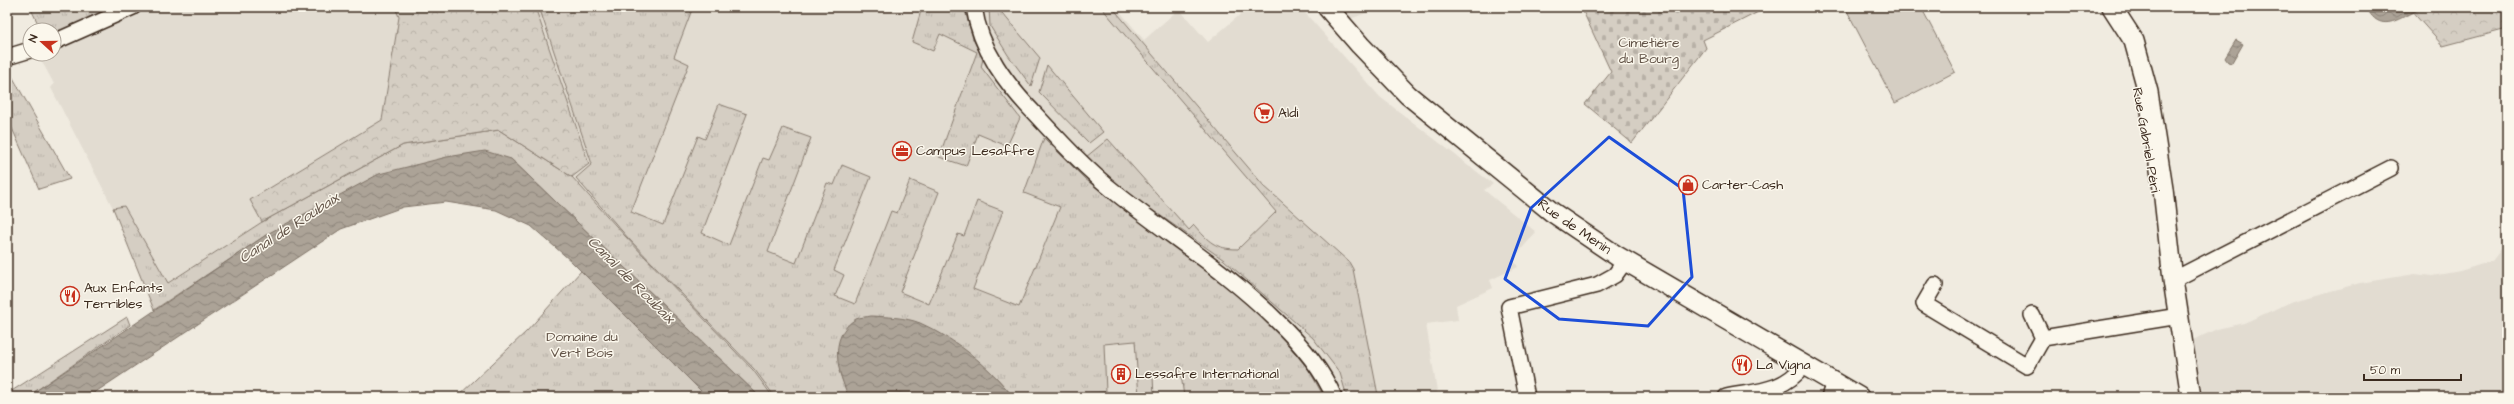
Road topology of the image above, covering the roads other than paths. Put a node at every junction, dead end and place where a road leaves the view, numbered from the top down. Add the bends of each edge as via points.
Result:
1 (133, 7) edge
2 (974, 7) edge
3 (1313, 7) edge
4 (1327, 7) edge
5 (2102, 7) edge
6 (2112, 7) edge
7 (62, 38) edge
8 (22, 53) edge
9 (7, 58) edge
10 (2391, 168) dead end
11 (1622, 266) junction
12 (2173, 280) junction
13 (1935, 285) dead end
14 (2032, 315) dead end
15 (2179, 316) junction
16 (2043, 338) junction
17 (1801, 369) junction
18 (1832, 392) edge
19 (1334, 397) edge
20 (1527, 397) edge
21 (1726, 397) edge
22 (1859, 397) edge
23 (2191, 397) edge

1 - 7 street
2 - 19 street via 988,50 1020,99 1110,188 1254,298 1296,341 1324,376
3 - 11 main road, Rue de Menin via 1376,79 1408,108 1525,205
4 - 11 main road, Rue de Menin via 1391,79 1426,111
5 - 12 main road, Rue Gabriel Péri via 2124,42 2132,65
6 - 12 main road, Rue Gabriel Péri via 2134,41 2143,69 2164,189
8 - 9 street
10 - 12 street
11 - 17 main road, Rue de Menin
11 - 20 street via 1607,281 1597,285 1509,307
12 - 15 main road, Rue Gabriel Péri
13 - 16 street via 1924,304 2027,366
14 - 16 street
15 - 16 street
15 - 23 main road, Rue Gabriel Péri
17 - 18 main road, Rue de Menin
17 - 21 street via 1784,385
18 - 22 main road, Rue de Menin

